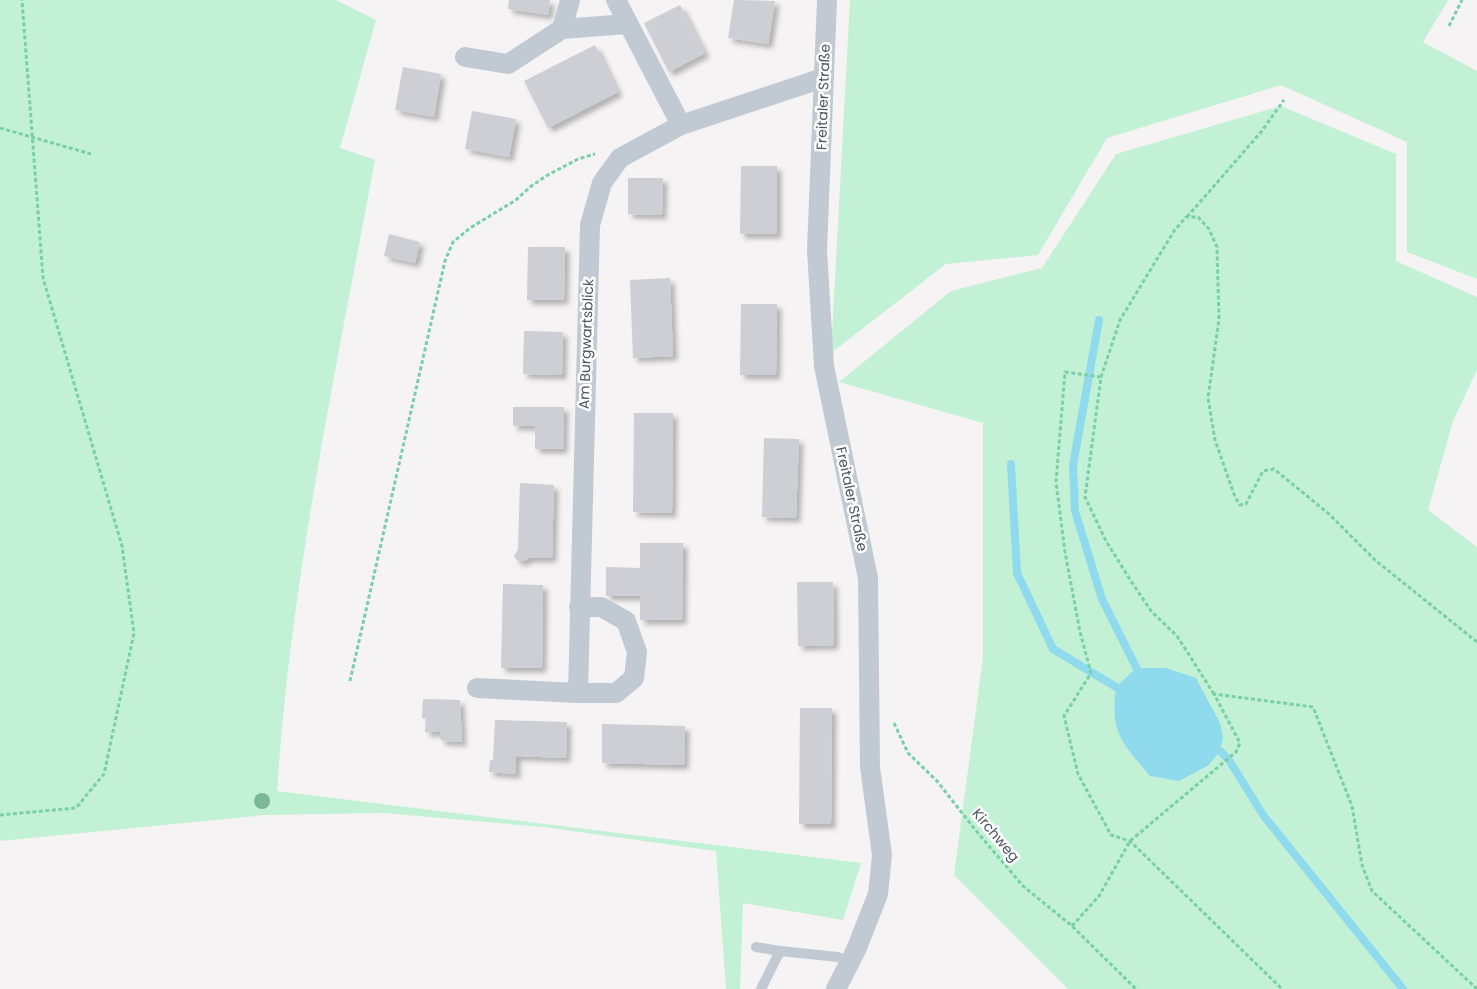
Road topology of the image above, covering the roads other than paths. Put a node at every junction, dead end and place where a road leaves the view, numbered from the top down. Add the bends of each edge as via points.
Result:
1 (570, 0) edge
2 (616, 0) edge
3 (827, 0) edge
4 (627, 24) junction
5 (562, 29) junction
6 (465, 57) dead end
7 (823, 78) junction
8 (681, 125) junction
9 (580, 607) junction
10 (477, 688) dead end
11 (578, 694) junction
12 (756, 947) dead end
13 (780, 951) junction
14 (850, 962) junction
15 (761, 989) edge
16 (836, 989) edge

1 - 5 street
2 - 4 street
3 - 7 street, Freitaler Straße
4 - 5 street
4 - 8 street
5 - 6 street via 508,64
7 - 8 street, Am Burgwartsblick
7 - 14 street, Freitaler Straße via 817,250 824,366 868,578 870,767 882,855 878,894
8 - 9 street, Am Burgwartsblick via 620,158 602,183 590,225
9 - 11 street, Am Burgwartsblick
9 - 11 street via 601,607 626,621 637,652 634,678 616,694
10 - 11 street
12 - 13 lane
13 - 14 lane via 838,956
13 - 15 lane
14 - 16 street, Freitaler Straße

